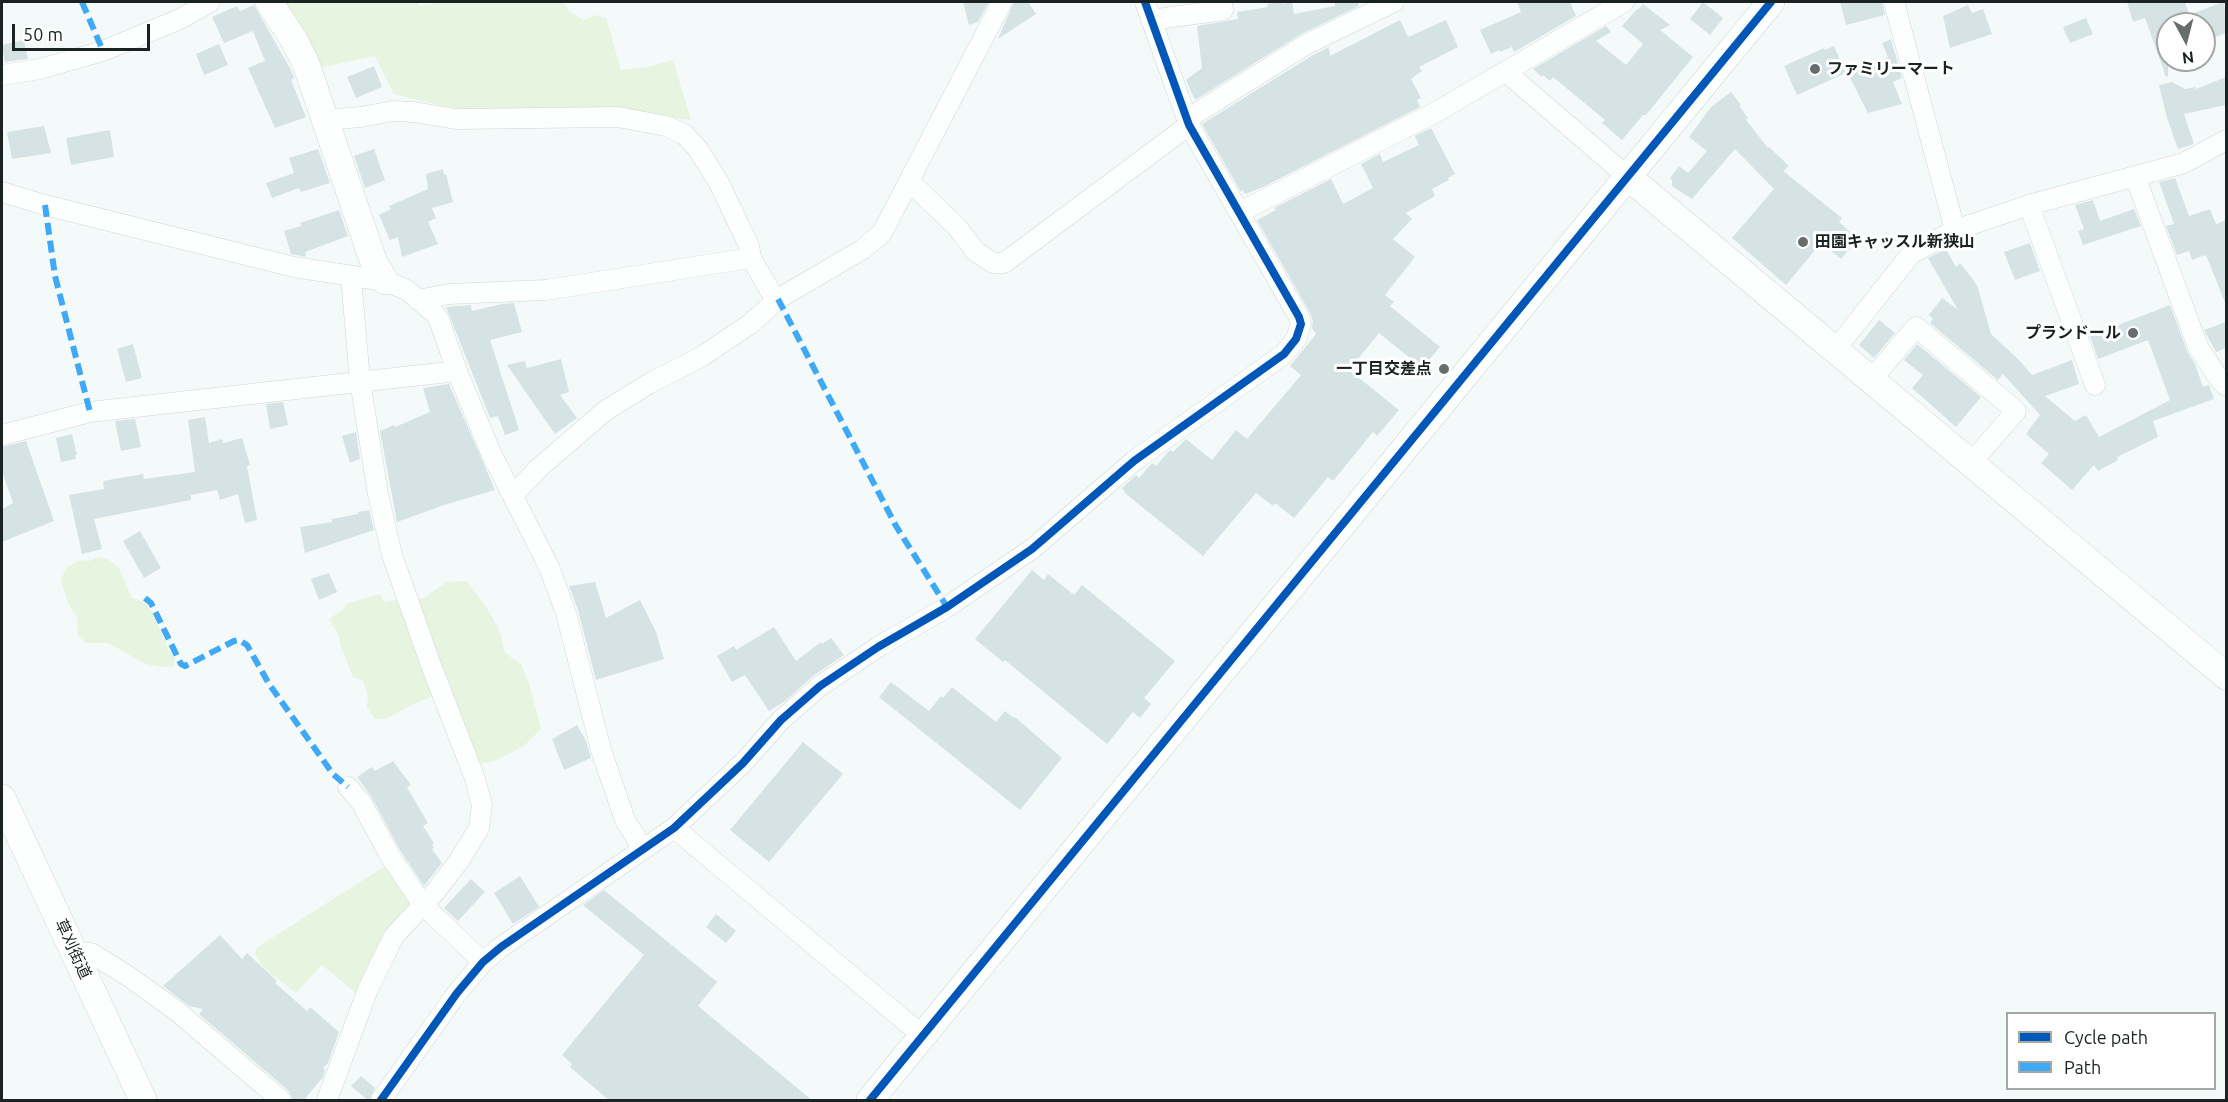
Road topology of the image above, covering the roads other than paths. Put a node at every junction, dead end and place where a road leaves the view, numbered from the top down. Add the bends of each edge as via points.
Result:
1 (210, 2) edge
2 (269, 2) edge
3 (1002, 2) edge
4 (1222, 2) edge
5 (1394, 2) edge
6 (1624, 2) edge
7 (1771, 2) edge
8 (1894, 2) edge
9 (1363, 9) edge
10 (1148, 11) edge
11 (1506, 72) junction
12 (2, 75) edge
13 (325, 120) junction
14 (1188, 122) junction
15 (2226, 140) edge
16 (2135, 176) junction
17 (1628, 177) junction
18 (909, 181) junction
19 (2, 192) edge
20 (2029, 205) junction
21 (1240, 213) junction
22 (1955, 230) junction
23 (751, 258) junction
24 (351, 277) junction
25 (385, 281) junction
26 (418, 300) junction
27 (776, 301) junction
28 (1835, 350) junction
29 (457, 371) junction
30 (1871, 380) junction
31 (2224, 380) edge
32 (360, 381) junction
33 (2095, 385) dead end
34 (2, 435) edge
35 (1971, 463) junction
36 (513, 495) junction
37 (2226, 676) edge
38 (348, 787) dead end
39 (2, 798) edge
40 (674, 828) junction
41 (643, 849) junction
42 (423, 905) junction
43 (74, 953) junction
44 (483, 962) junction
45 (923, 1036) junction
46 (143, 1101) edge
47 (281, 1101) edge
48 (327, 1101) edge
49 (381, 1101) edge
50 (870, 1101) edge

1 - 12 street via 104,51
2 - 13 street via 306,64
3 - 18 street
4 - 10 street via 1223,10
5 - 9 street
6 - 11 street
7 - 17 street
8 - 22 street
9 - 14 street
10 - 14 street
11 - 17 street
11 - 21 street
13 - 23 street via 393,111 456,118 618,117 666,126 684,134 698,149 719,183
13 - 25 street via 374,263
14 - 18 street via 1004,263 993,263 975,251 957,227
14 - 21 street
15 - 16 street via 2184,163
16 - 20 street
16 - 31 street via 2198,347
17 - 28 street
17 - 45 street
18 - 27 street via 882,233 863,249
19 - 24 street via 185,241
20 - 22 street
20 - 33 street
21 - 40 street via 1299,317 1296,339 1284,354 1134,461 1032,549 820,686
22 - 28 street via 1911,255
23 - 26 street via 546,290 449,294
23 - 27 street
24 - 25 street
24 - 32 street
25 - 26 street via 407,290
26 - 29 street via 439,320
27 - 36 street via 701,357 605,411
28 - 30 street
29 - 32 street
29 - 36 street
30 - 35 street
30 - 35 street via 1916,327 2016,411
32 - 34 street via 90,412
32 - 42 street via 392,555 482,805 479,828 459,861
35 - 37 street
36 - 41 street via 549,567 566,613 601,750 625,820
38 - 42 street
39 - 43 street, 草刈街道
40 - 41 street
40 - 45 street
41 - 44 street
42 - 44 street
42 - 48 street via 388,947 368,989
43 - 46 street, 草刈街道
43 - 47 street via 91,953 178,1012
44 - 49 street
45 - 50 street

